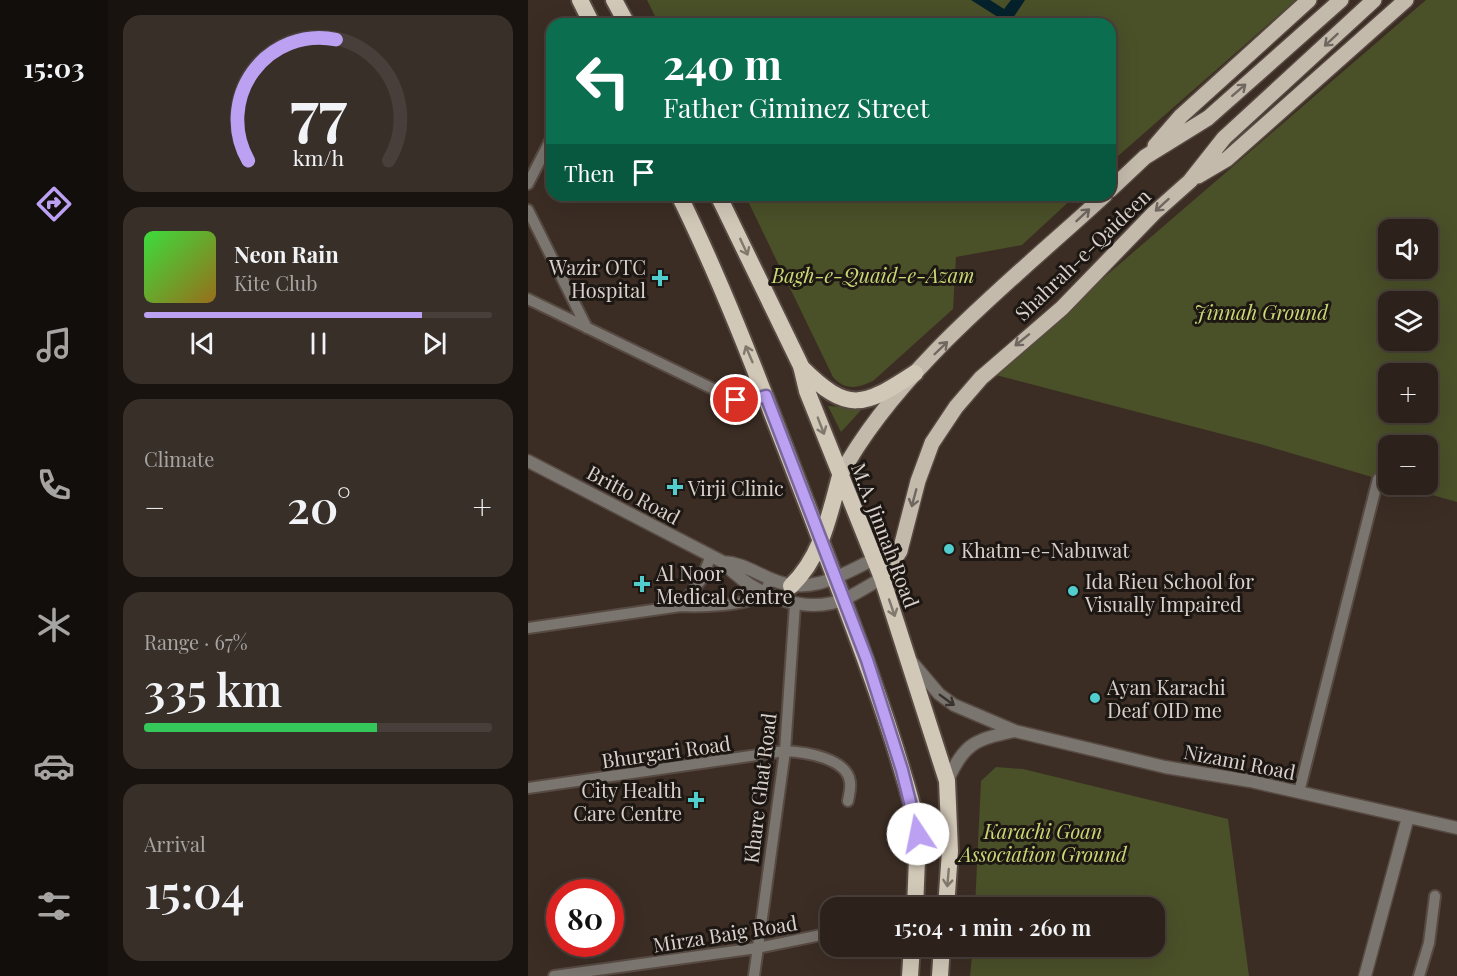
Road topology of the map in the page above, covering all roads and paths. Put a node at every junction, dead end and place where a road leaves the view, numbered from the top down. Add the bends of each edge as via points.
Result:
1 (580, 0) edge
2 (614, 0) edge
3 (1309, 0) edge
4 (1341, 0) edge
5 (1374, 0) edge
6 (1406, 0) edge
7 (589, 18) edge
8 (624, 18) edge
9 (1208, 118) junction
10 (1224, 138) junction
11 (546, 149) edge
12 (1145, 157) junction
13 (1190, 181) junction
14 (528, 184) edge
15 (1116, 184) edge
16 (682, 201) edge
17 (721, 201) edge
18 (1099, 201) edge
19 (528, 210) edge
20 (528, 299) edge
21 (587, 328) junction
22 (801, 366) junction
23 (915, 373) junction
24 (766, 396) junction
25 (528, 460) edge
26 (840, 476) junction
27 (1378, 479) dead end
28 (821, 542) junction
29 (711, 556) junction
30 (874, 559) junction
31 (723, 562) junction
32 (882, 578) junction
33 (771, 579) junction
34 (835, 579) junction
35 (791, 586) junction
36 (764, 592) junction
37 (844, 599) junction
38 (795, 604) junction
39 (681, 606) junction
40 (528, 628) edge
41 (908, 657) junction
42 (1016, 731) junction
43 (785, 751) junction
44 (947, 781) junction
45 (528, 788) edge
46 (1299, 792) junction
47 (848, 801) dead end
48 (1408, 817) junction
49 (1457, 828) edge
50 (1436, 896) dead end
51 (915, 897) edge
52 (946, 897) edge
53 (820, 935) edge
54 (757, 948) junction
55 (911, 957) edge
56 (941, 957) edge
57 (554, 976) edge
58 (754, 976) edge
59 (910, 976) edge
60 (940, 976) edge
61 (1365, 976) edge
62 (1419, 976) edge

1 - 7 highway
2 - 8 highway
3 - 12 main road via 1181,116
9 -> 4 main road, Shahrah-e-Qaideen
5 -> 10 main road, Shahrah-e-Qaideen
6 - 13 main road via 1227,159
9 - 10 main road
9 - 12 main road, Shahrah-e-Qaideen
10 - 13 main road, Shahrah-e-Qaideen
11 - 14 street
12 - 15 main road, Shahrah-e-Qaideen
13 -> 32 main road, Shahrah-e-Qaideen via 1062,308 981,378 956,407 924,462 900,550
24 -> 16 highway
17 -> 22 highway, M.A. Jinnah Road
23 -> 18 main road, Shahrah-e-Qaideen
19 - 21 street
20 - 21 street
21 - 24 street via 736,400
22 - 23 highway via 829,393 848,400 876,396
22 -> 26 highway, M.A. Jinnah Road
23 - 26 main road, Shahrah-e-Qaideen via 866,431
24 - 28 highway
25 - 29 street, Britto Road
26 - 28 highway
26 - 30 highway, M.A. Jinnah Road
27 - 46 street
28 - 34 highway
28 - 35 highway via 810,565
29 - 31 street, Britto Road
29 - 39 street via 702,580
30 - 32 highway, M.A. Jinnah Road
30 - 34 street, Britto Road
31 - 33 street, Britto Road via 739,563
31 - 36 street, Britto Road via 734,574
32 - 37 street, Britto Road
32 -> 41 highway, M.A. Jinnah Road
33 - 35 street, Britto Road
33 - 36 street
34 - 35 street, Britto Road via 807,587
34 - 37 highway
36 - 38 street, Britto Road
36 - 39 street via 749,600
37 - 38 street, Britto Road
37 - 51 highway via 914,812 918,834
38 - 43 street, Khare Ghat Road
39 - 40 street
41 -> 42 street, Nizami Road via 946,700
41 - 44 highway, M.A. Jinnah Road
42 - 44 street, Nizami Road via 978,740 959,757
42 - 46 street, Nizami Road via 1165,767
43 - 45 street, Bhurgari Road
43 - 47 street, Bhurgari Road via 815,755 848,774
43 - 54 street, Khare Ghat Road
44 -> 52 highway, M.A. Jinnah Road via 950,851
46 - 48 street, Nizami Road
48 - 49 street, Nizami Road
48 - 61 street
50 - 62 street
53 - 54 street, Mirza Baig Road
54 - 57 street, Mirza Baig Road
54 - 58 street, Khare Ghat Road
55 - 59 highway
56 - 60 highway

